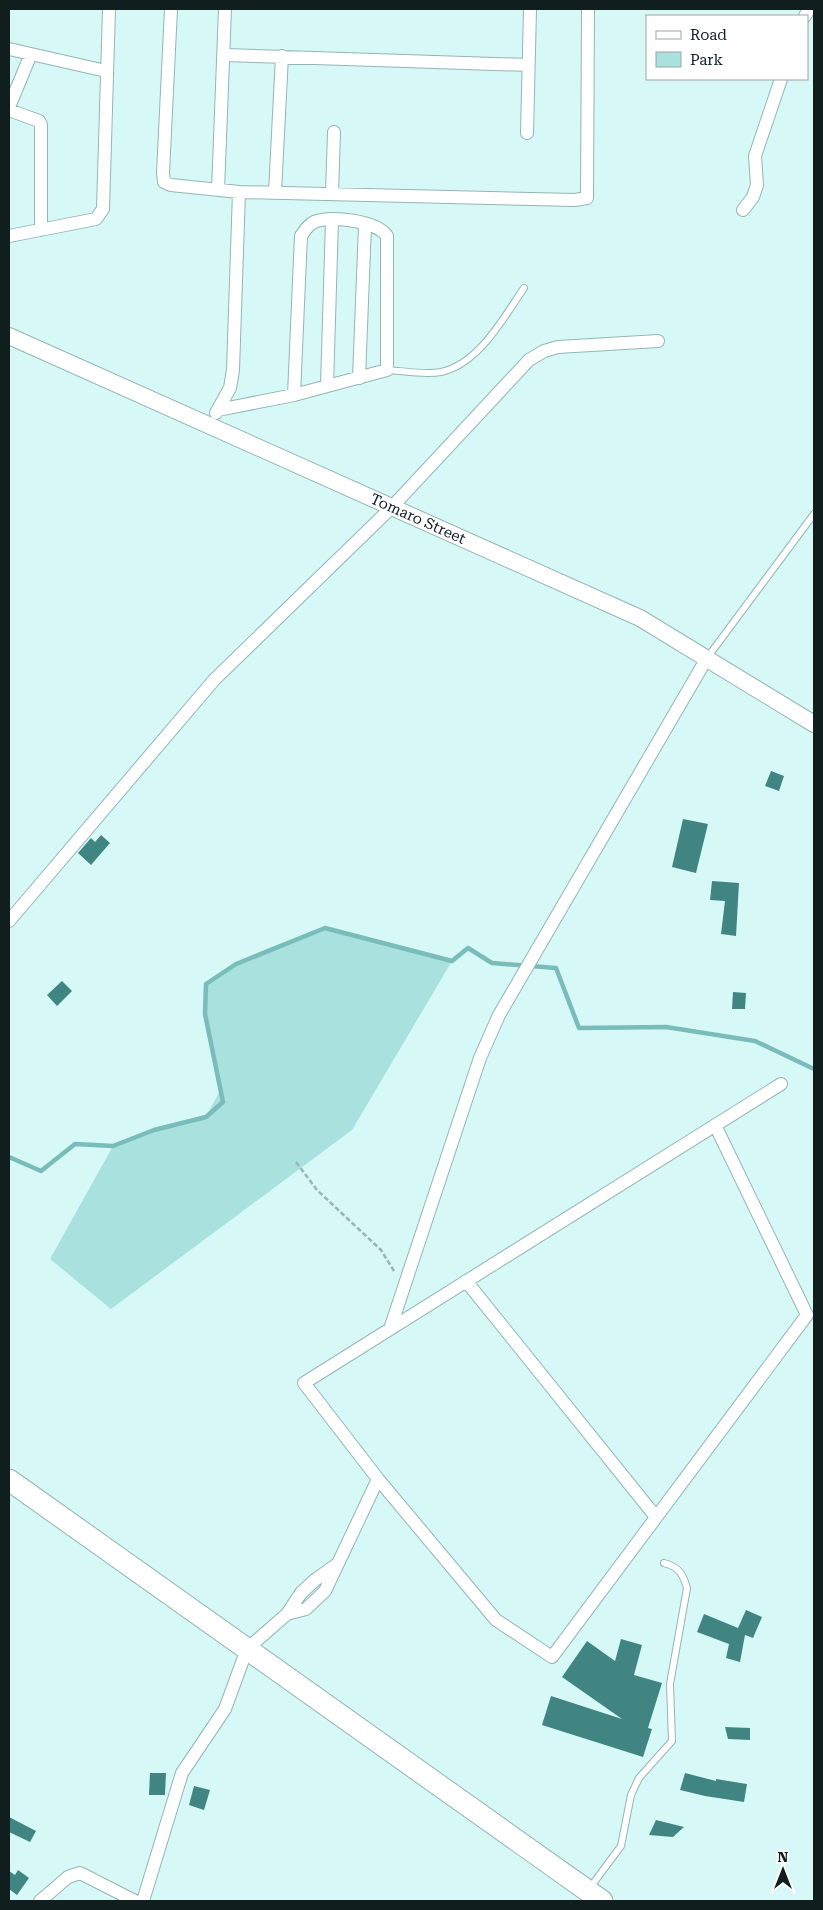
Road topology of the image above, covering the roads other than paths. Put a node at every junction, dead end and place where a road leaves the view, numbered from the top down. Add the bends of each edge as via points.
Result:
1 (109, 9) edge
2 (171, 9) edge
3 (225, 9) edge
4 (526, 9) edge
5 (530, 9) edge
6 (588, 9) edge
7 (9, 48) edge
8 (31, 54) junction
9 (224, 55) junction
10 (282, 56) junction
11 (528, 65) junction
12 (106, 71) junction
13 (781, 80) edge
14 (9, 108) edge
15 (334, 132) dead end
16 (527, 132) dead end
17 (218, 190) junction
18 (239, 192) junction
19 (275, 192) junction
20 (332, 194) junction
21 (743, 210) dead end
22 (332, 220) junction
23 (365, 225) junction
24 (41, 230) junction
25 (9, 236) edge
26 (524, 288) dead end
27 (9, 336) edge
28 (658, 341) dead end
29 (387, 370) junction
30 (359, 378) junction
31 (327, 386) junction
32 (294, 395) junction
33 (218, 410) junction
34 (206, 426) junction
35 (391, 508) junction
36 (814, 514) edge
37 (707, 658) junction
38 (814, 724) edge
39 (9, 921) edge
40 (781, 1084) dead end
41 (715, 1125) junction
42 (466, 1281) junction
43 (390, 1329) junction
44 (378, 1478) junction
45 (9, 1480) edge
46 (9, 1494) edge
47 (656, 1517) junction
48 (664, 1563) dead end
49 (244, 1654) junction
50 (590, 1898) edge
51 (40, 1901) edge
52 (134, 1901) edge
53 (142, 1901) edge

1 - 12 street
2 - 17 street via 164,182
3 - 9 street
4 - 5 street
5 - 11 street
6 - 20 street via 587,198
7 - 8 street
8 - 12 street
8 - 14 street
9 - 10 street
9 - 17 street
10 - 11 street
10 - 19 street
11 - 16 street
12 - 24 street via 103,210 96,219
13 - 21 street via 756,156 758,185
14 - 24 street via 41,125
15 - 20 street
17 - 18 street
18 - 19 street
18 - 33 street via 233,370 230,388
19 - 20 street
22 - 23 street via 359,221
22 - 31 street
22 - 32 street via 315,221 300,236
23 - 29 street via 377,227 387,236
23 - 30 street
24 - 25 street
26 - 29 lane via 491,338 466,358 441,372
27 - 34 street, Tomaro Street
28 - 35 street via 558,347 529,360
29 - 30 street
30 - 31 street
31 - 32 street
32 - 33 street
33 - 34 street
34 - 35 street, Tomaro Street
35 - 37 street, Tomaro Street via 640,618
35 - 39 street via 214,680
36 - 37 lane
37 - 38 street, Tomaro Street
37 - 43 street via 499,1015 480,1058
40 - 41 street
41 - 42 street
41 - 47 street via 808,1314
42 - 43 street
42 - 47 street
43 - 44 street via 304,1383
44 - 47 street via 496,1620 552,1657
44 - 49 street via 336,1565 301,1593 287,1614
45 - 49 highway
46 - 49 highway
48 - 50 lane via 683,1574 687,1588 670,1684 672,1741 639,1778 631,1795 620,1846
49 - 50 highway
49 - 53 street via 225,1709 182,1773
51 - 52 street via 68,1877 80,1873

